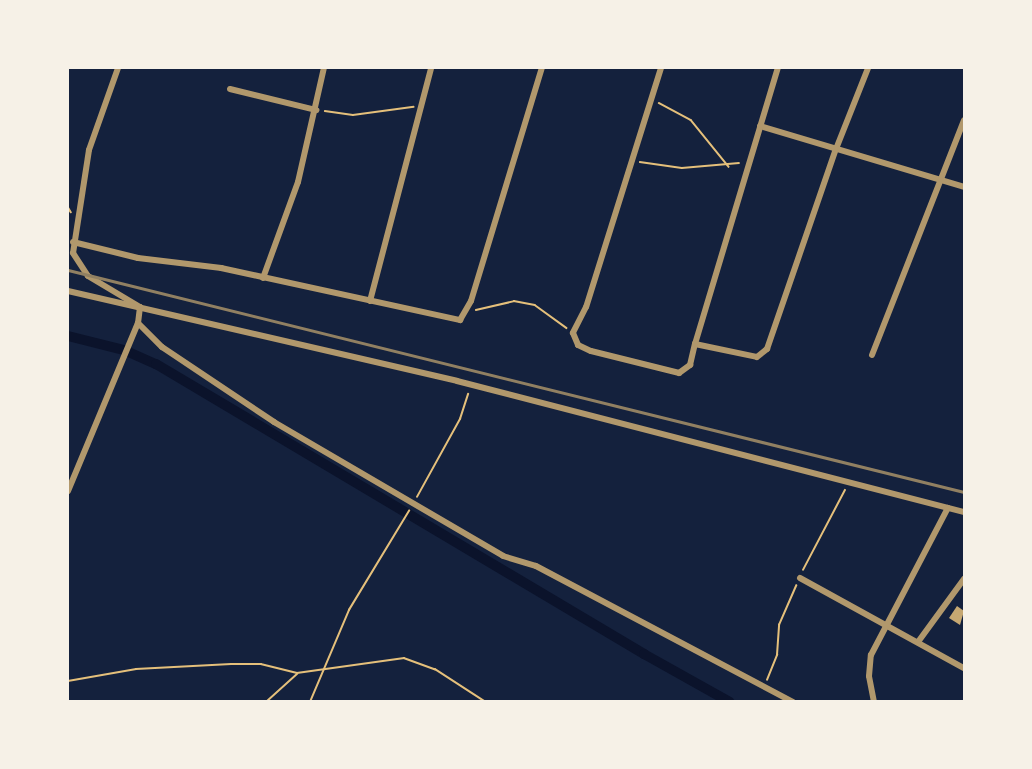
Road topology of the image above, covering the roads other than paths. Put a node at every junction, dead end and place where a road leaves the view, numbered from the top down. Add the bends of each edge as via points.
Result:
1 (118, 68) edge
2 (324, 68) edge
3 (431, 68) edge
4 (542, 68) edge
5 (661, 68) edge
6 (778, 68) edge
7 (868, 68) edge
8 (230, 89) dead end
9 (316, 110) junction
10 (964, 120) edge
11 (760, 126) junction
12 (836, 149) junction
13 (942, 181) junction
14 (964, 186) edge
15 (73, 242) junction
16 (263, 278) junction
17 (68, 291) edge
18 (370, 301) junction
19 (140, 307) junction
20 (138, 322) junction
21 (695, 344) junction
22 (872, 355) dead end
23 (68, 491) edge
24 (948, 508) junction
25 (964, 512) edge
26 (800, 578) dead end
27 (964, 579) edge
28 (888, 623) junction
29 (918, 642) junction
30 (964, 668) edge
31 (793, 702) edge
32 (874, 702) edge

1 - 15 street via 89,150
2 - 9 street
3 - 18 street
4 - 18 street via 466,312 454,321
5 - 21 street via 586,307 573,333 579,345 591,351 679,373 690,364
6 - 11 street
7 - 12 street
8 - 9 street
9 - 16 street via 298,182
10 - 13 street
11 - 12 street
11 - 21 street
12 - 13 street
12 - 21 street via 764,353 757,357
13 - 14 street
13 - 22 street
15 - 16 street via 138,258
15 - 19 street via 74,256 88,276
16 - 18 street
17 - 19 street
19 - 20 street
19 - 24 street via 471,385
20 - 23 street
20 - 31 street via 184,365 413,504 503,556 536,566
24 - 25 street
24 - 28 street
26 - 28 street
27 - 29 street
28 - 29 street
28 - 32 street via 868,665
29 - 30 street

